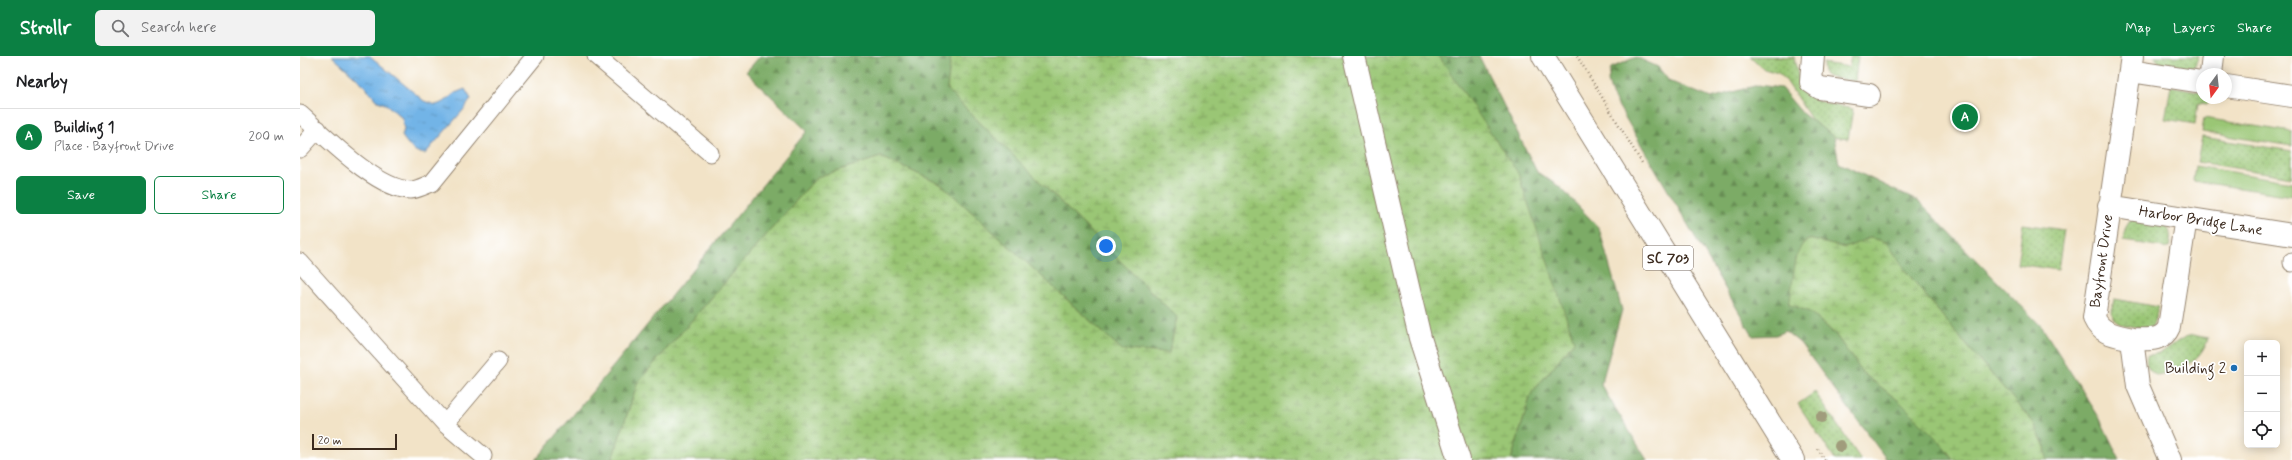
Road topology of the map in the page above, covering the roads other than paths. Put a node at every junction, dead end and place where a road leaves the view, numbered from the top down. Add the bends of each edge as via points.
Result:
1 (535, 56) edge
2 (596, 56) edge
3 (1354, 56) edge
4 (1543, 56) edge
5 (1813, 56) edge
6 (2213, 56) edge
7 (2131, 63) edge
8 (2212, 68) edge
9 (2196, 80) edge
10 (2232, 87) edge
11 (1869, 95) dead end
12 (2292, 96) edge
13 (300, 114) edge
14 (318, 129) junction
15 (300, 149) edge
16 (710, 153) dead end
17 (2109, 206) junction
18 (2186, 218) junction
19 (2292, 235) edge
20 (300, 262) edge
21 (2132, 339) junction
22 (498, 360) dead end
23 (445, 424) junction
24 (483, 456) dead end
25 (1459, 460) edge
26 (1793, 460) edge
27 (2170, 460) edge

1 - 14 lane via 432,183 412,190 387,184 366,172
2 - 16 lane
3 - 25 main road via 1420,338
4 - 26 main road, SC 703
5 - 11 main road via 1811,82 1820,88
6 - 8 main road
7 - 9 main road
7 - 17 main road, Bayfront Drive
10 - 12 main road
13 - 14 lane
14 - 15 lane
17 - 18 main road, Harbor Bridge Lane
17 - 21 main road, Bayfront Drive via 2094,318 2098,328 2105,332
18 - 19 main road, Harbor Bridge Lane
18 - 21 main road, Bayfront Drive via 2166,334 2158,338
20 - 23 lane
21 - 27 main road via 2138,386
22 - 23 lane
23 - 24 lane

